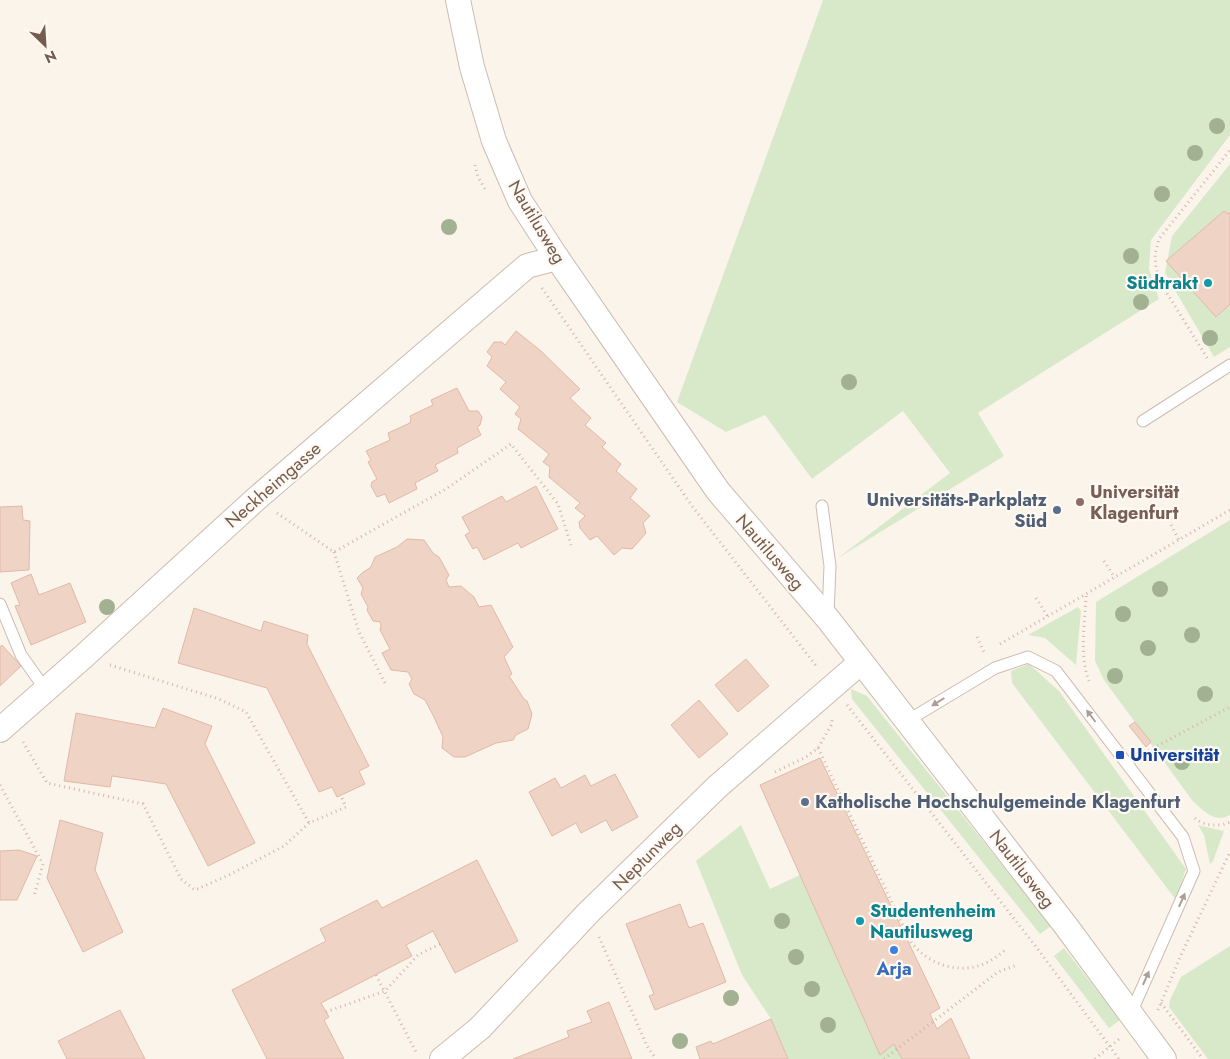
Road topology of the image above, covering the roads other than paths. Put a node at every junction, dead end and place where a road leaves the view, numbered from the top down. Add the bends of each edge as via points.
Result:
1 (458, 0) edge
2 (557, 258) junction
3 (1230, 365) edge
4 (1143, 421) dead end
5 (822, 506) dead end
6 (0, 604) edge
7 (828, 619) junction
8 (861, 662) junction
9 (45, 690) junction
10 (908, 721) junction
11 (5, 725) edge
12 (1131, 1013) junction
13 (442, 1059) edge
14 (1164, 1059) edge

1 - 2 street, Nautilusweg via 472,67 494,142 520,201
2 - 7 street, Nautilusweg via 718,491
2 - 9 street, Neckheimgasse via 526,266 256,499
3 - 4 lane
5 - 7 lane via 830,566
6 - 9 lane via 22,655
7 - 8 street, Nautilusweg
8 - 10 street, Nautilusweg
8 - 13 street, Neptunweg via 717,787 588,913 480,1028
9 - 11 street, Neckheimgasse
10 - 12 street, Nautilusweg
12 -> 10 lane via 1194,872 1183,837 1056,671 1028,657 995,668
12 - 14 street, Nautilusweg

